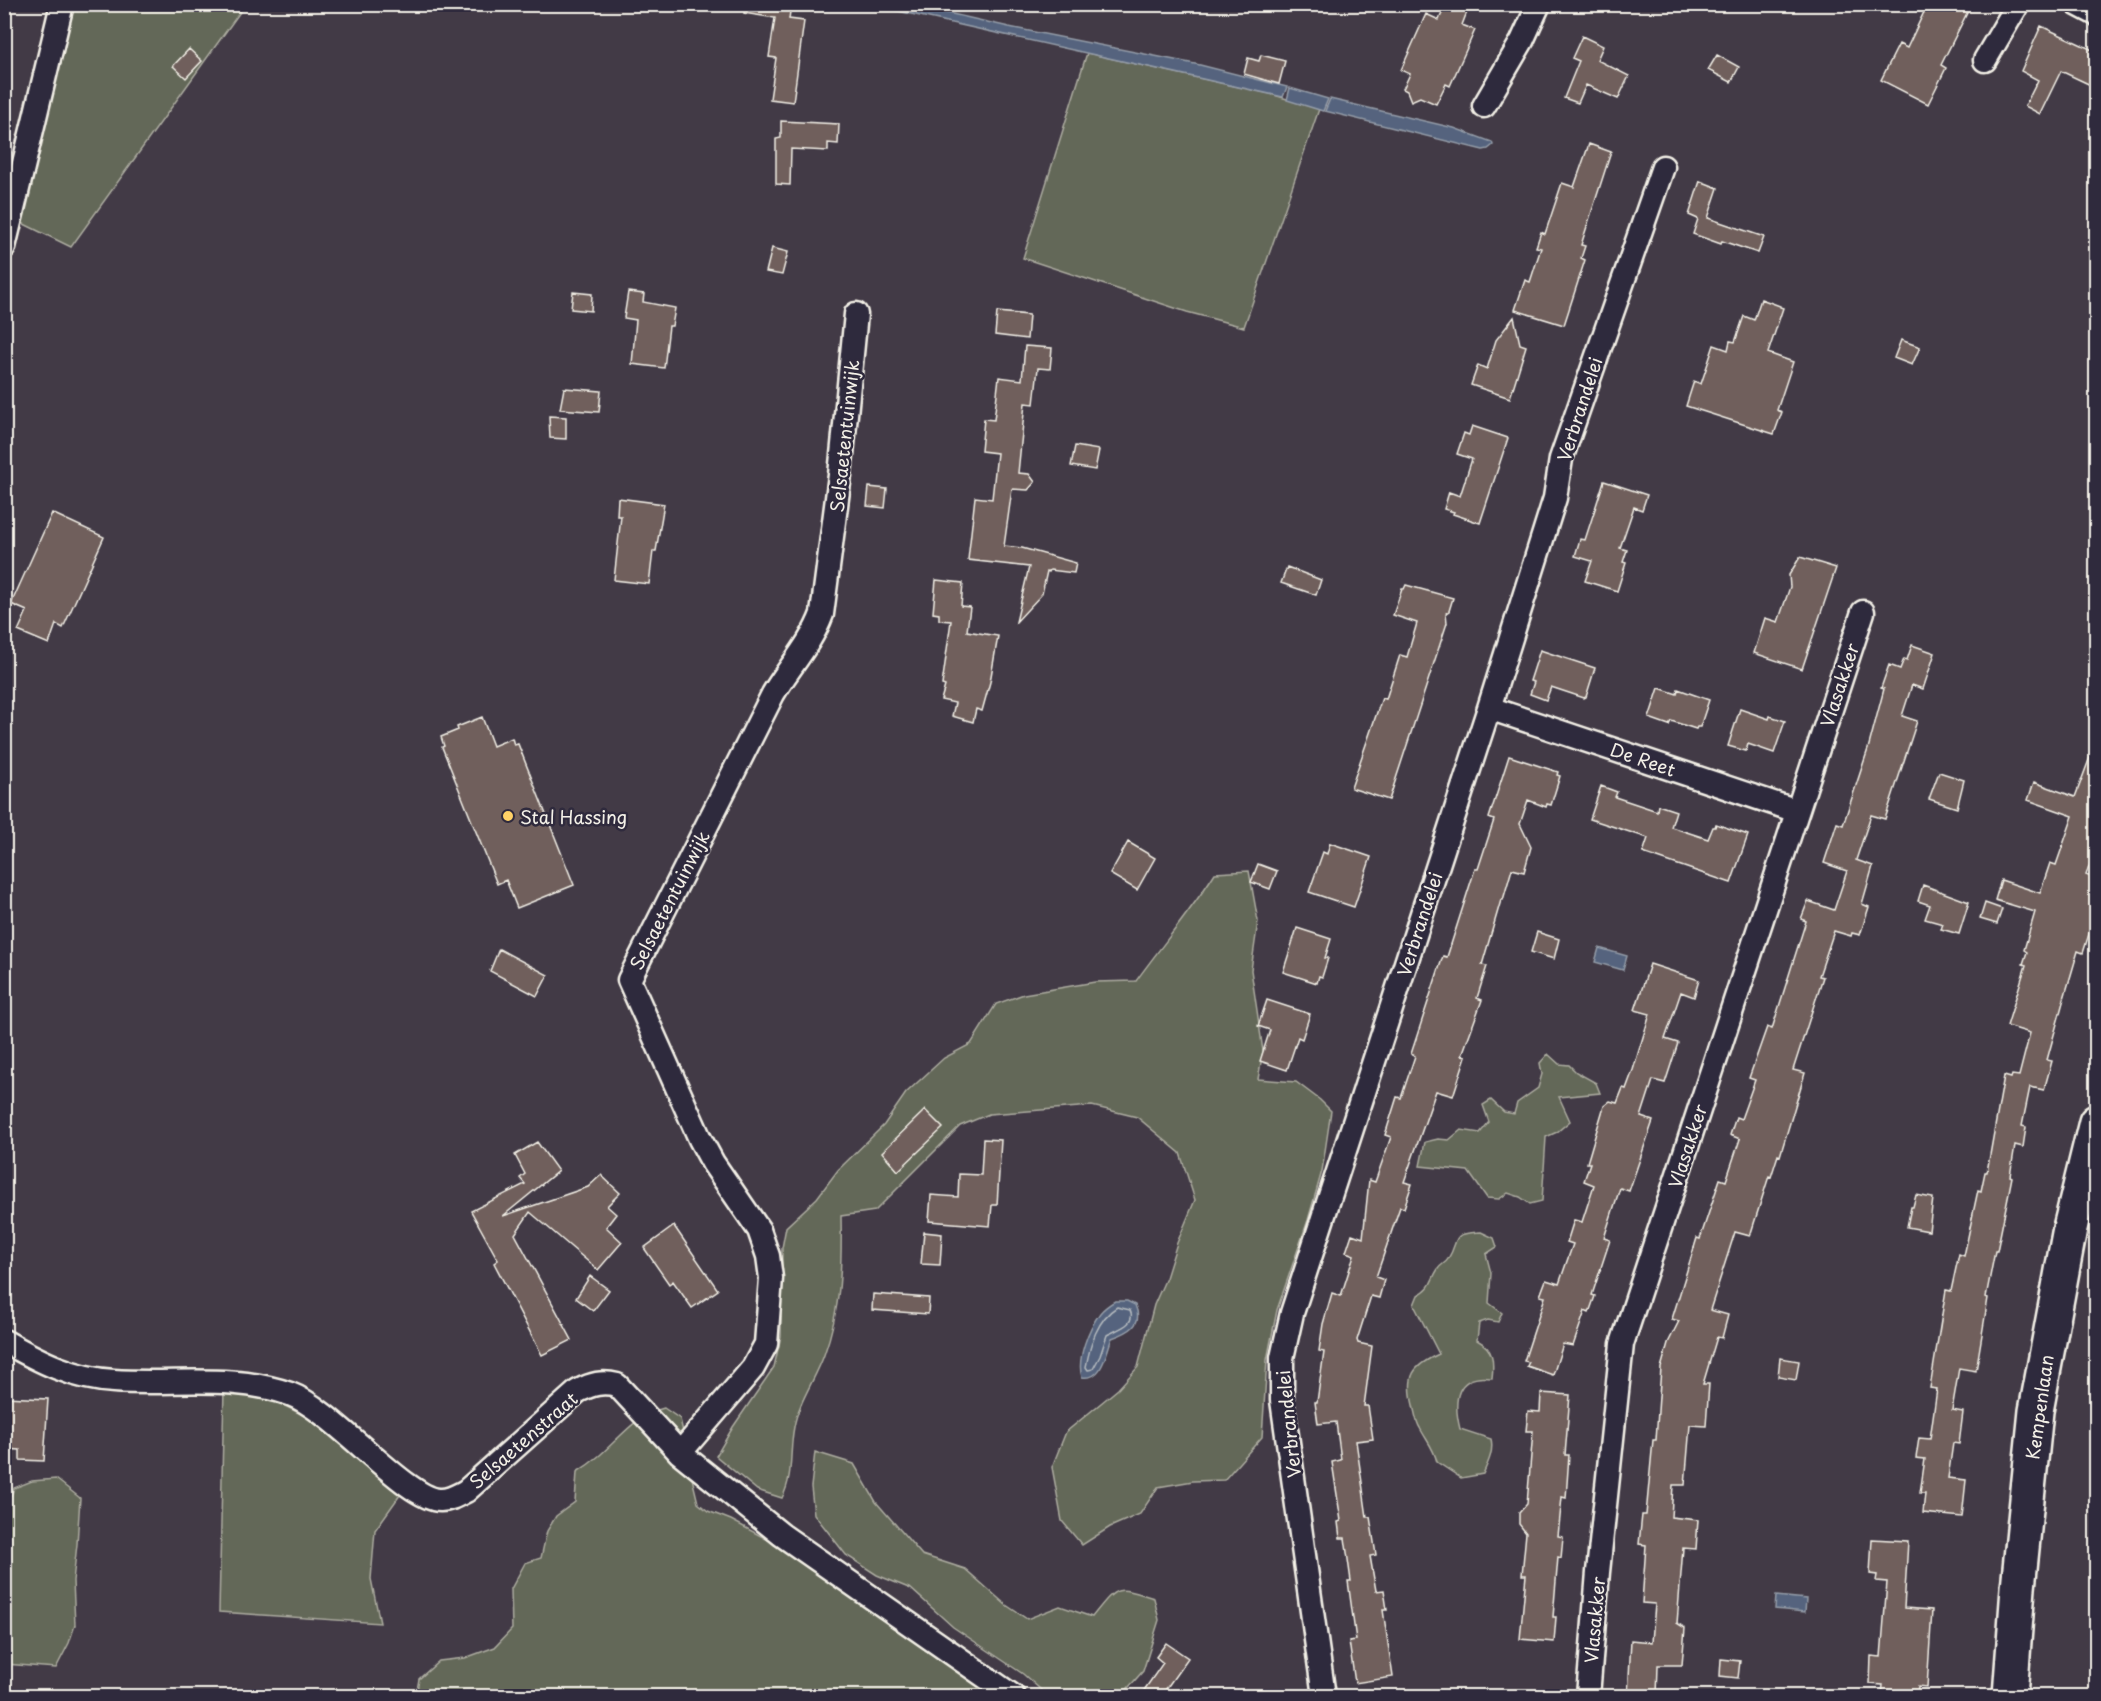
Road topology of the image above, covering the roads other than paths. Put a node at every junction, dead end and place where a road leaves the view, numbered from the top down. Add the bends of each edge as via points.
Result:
1 (62, 4) edge
2 (1539, 4) edge
3 (2018, 4) edge
4 (2077, 4) edge
5 (2097, 14) edge
6 (1985, 60) dead end
7 (1484, 106) dead end
8 (1663, 167) dead end
9 (4, 248) edge
10 (856, 314) dead end
11 (1863, 612) dead end
12 (1489, 708) junction
13 (1797, 811) junction
14 (2097, 1122) edge
15 (4, 1341) edge
16 (680, 1453) junction
17 (1013, 1696) edge
18 (1324, 1696) edge
19 (1588, 1696) edge
20 (2010, 1696) edge

1 - 9 street
2 - 7 street
3 - 6 street
4 - 5 street
8 - 12 street, Verbrandelei via 1561,459 1556,498
10 - 16 street, Selsaetentuinwijk via 822,614 812,638 773,694 629,980 700,1139 759,1230 771,1278 766,1344 753,1368
11 - 13 street, Vlasakker
12 - 13 street, De Reet
12 - 18 street, Verbrandelei via 1292,1313 1282,1358 1282,1400
13 - 19 street, Vlasakker via 1622,1344
14 - 20 main road, Kempenlaan via 2070,1228 2036,1411
15 - 16 street, Selsaetenstraat via 39,1361 89,1378 250,1383 291,1394 321,1412 416,1492 439,1501 466,1491 578,1391 592,1384 617,1385
16 - 17 street, Selsaetenstraat via 782,1534

